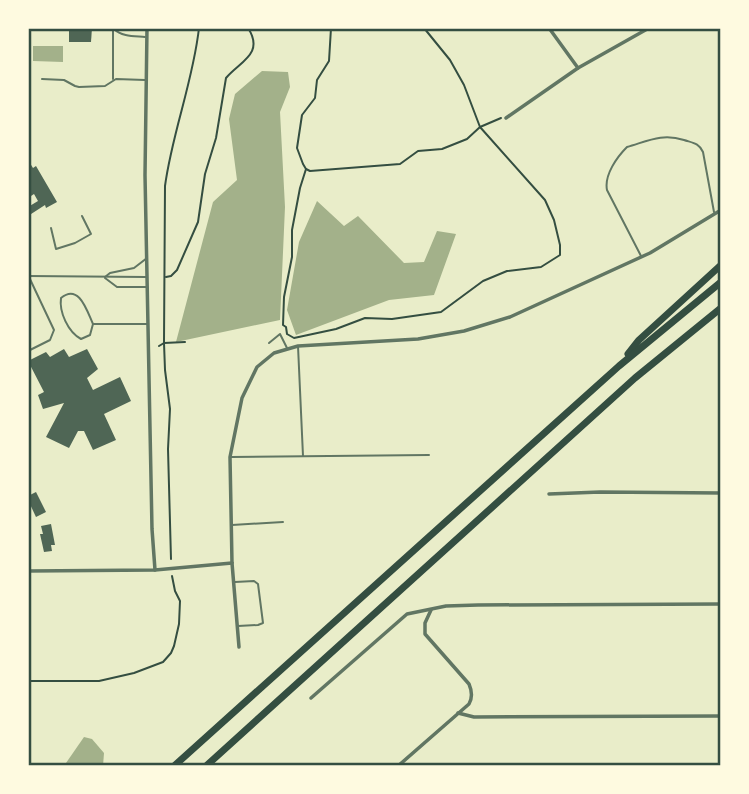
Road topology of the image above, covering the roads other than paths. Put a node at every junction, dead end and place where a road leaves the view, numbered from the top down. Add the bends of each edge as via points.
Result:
1 (114, 28) edge
2 (147, 28) edge
3 (549, 28) edge
4 (649, 28) edge
5 (147, 37) junction
6 (578, 68) junction
7 (42, 79) dead end
8 (113, 80) junction
9 (146, 80) junction
10 (506, 118) road end
11 (721, 210) edge
12 (714, 214) junction
13 (82, 216) dead end
14 (51, 229) dead end
15 (641, 257) junction
16 (147, 258) junction
17 (721, 265) edge
18 (28, 276) edge
19 (105, 277) junction
20 (147, 277) junction
21 (721, 282) edge
22 (147, 287) junction
23 (721, 309) edge
24 (93, 324) junction
25 (148, 324) junction
26 (269, 343) dead end
27 (298, 346) junction
28 (287, 349) junction
29 (28, 351) edge
30 (619, 366) junction
31 (429, 455) dead end
32 (230, 457) junction
33 (303, 457) junction
34 (721, 493) edge
35 (549, 494) dead end
36 (283, 522) dead end
37 (231, 525) junction
38 (232, 563) junction
39 (155, 569) junction
40 (28, 572) edge
41 (234, 582) junction
42 (721, 604) edge
43 (430, 610) junction
44 (238, 626) junction
45 (239, 648) dead end
46 (311, 698) dead end
47 (458, 713) junction
48 (721, 716) edge
49 (174, 766) edge
50 (206, 766) edge
51 (398, 766) edge

1 - 5 lane via 118,33
1 - 8 lane
2 - 5 street
3 - 6 street
4 - 6 street
5 - 9 street
6 - 10 street
7 - 8 lane via 64,80 75,86 105,86
8 - 9 lane
9 - 16 street
11 - 12 street
12 - 15 street
12 - 15 lane via 701,148 696,144 664,136 627,147 606,183
13 - 14 lane via 91,234 75,243 55,249
15 - 27 street via 510,317 464,331 418,339
16 - 19 lane via 134,268
16 - 20 street
17 - 30 highway via 639,340
18 - 19 lane
18 - 29 lane via 54,330 50,340
19 - 20 lane
19 - 22 lane via 117,287
20 - 22 street
21 - 30 highway
22 - 25 street
23 - 50 highway via 635,378
24 - 24 lane via 81,298 73,293 61,298 72,335 81,339 90,335
24 - 25 lane
25 - 39 street
26 - 28 lane via 280,334
27 - 28 street
27 - 33 lane
28 - 32 street via 257,367 242,398
30 - 49 highway
31 - 33 lane
32 - 33 lane
32 - 37 street
34 - 35 street
36 - 37 lane
37 - 38 street
38 - 39 street
38 - 41 street
39 - 40 street
41 - 44 street
41 - 44 lane via 257,583 263,623
42 - 43 street via 478,605
43 - 46 street via 407,614
43 - 47 street via 425,634 471,689 472,699
44 - 45 street
47 - 48 street via 474,717
47 - 51 street

